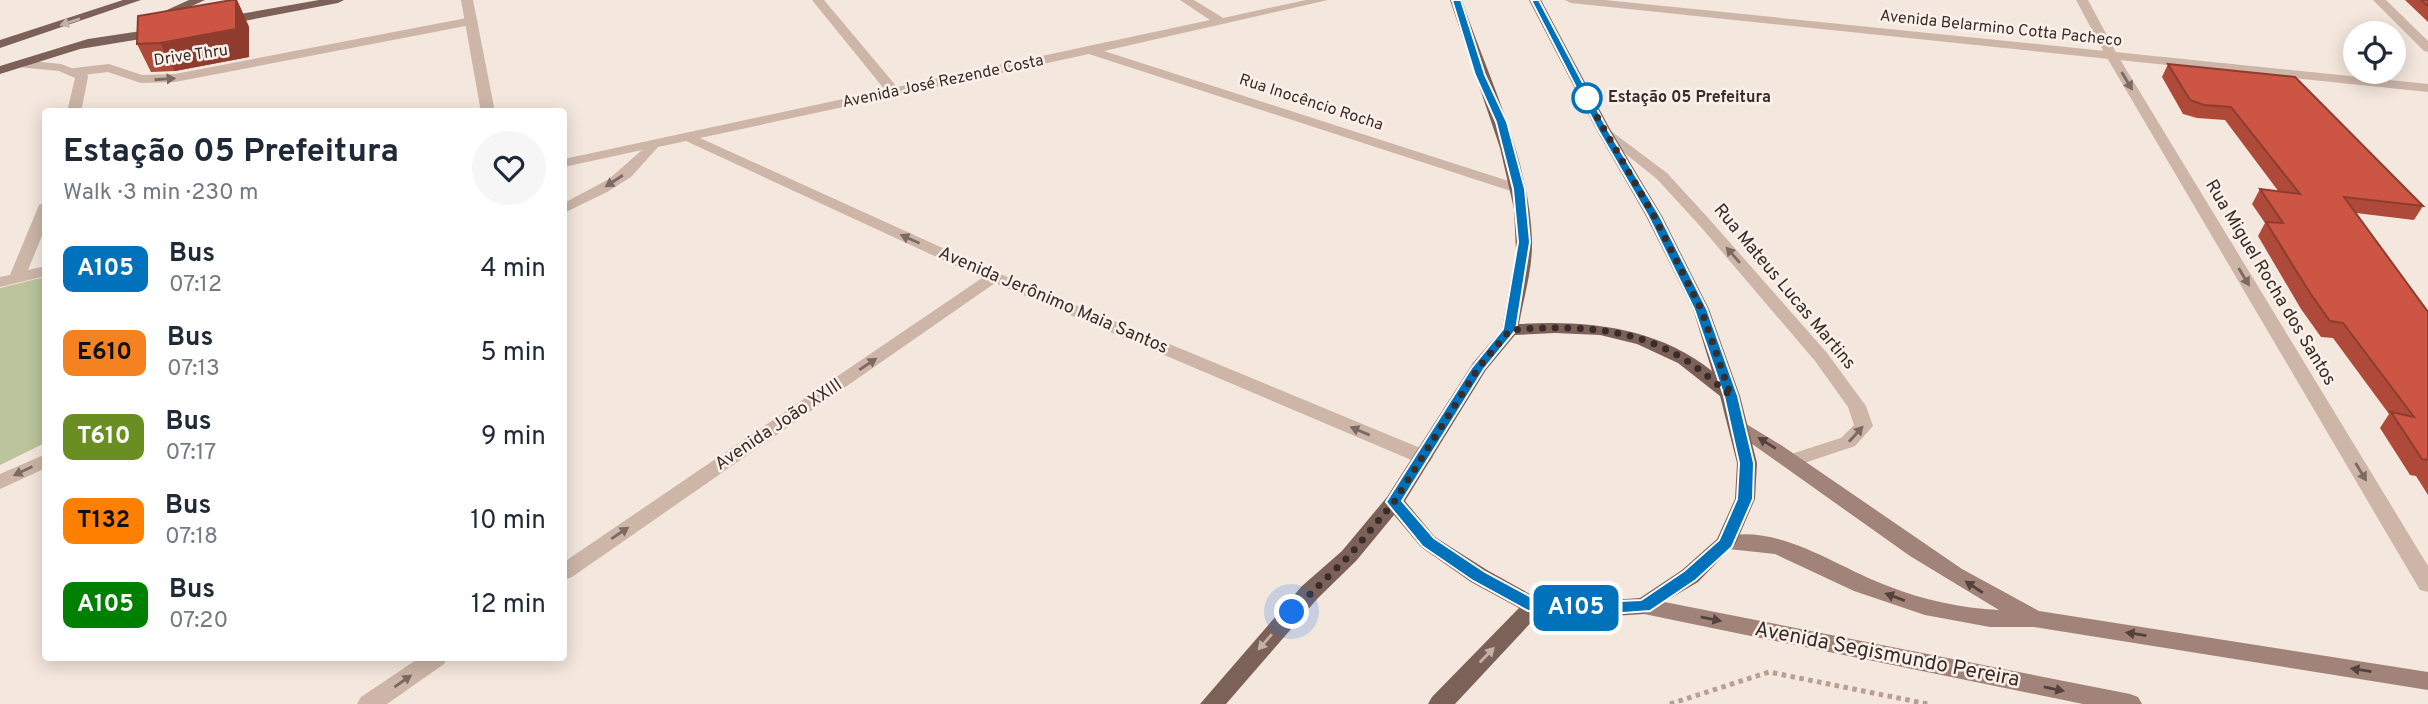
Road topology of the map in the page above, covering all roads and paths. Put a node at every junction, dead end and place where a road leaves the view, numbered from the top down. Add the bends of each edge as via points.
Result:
1 (135, 0) edge
2 (199, 0) edge
3 (338, 0) edge
4 (467, 0) edge
5 (818, 0) edge
6 (1186, 0) edge
7 (1322, 0) edge
8 (1456, 0) edge
9 (1535, 0) edge
10 (1571, 0) edge
11 (2082, 0) edge
12 (2378, 0) edge
13 (472, 21) junction
14 (1221, 22) junction
15 (209, 23) edge
16 (170, 31) edge
17 (0, 44) edge
18 (78, 46) junction
19 (2428, 48) edge
20 (1093, 51) junction
21 (2112, 56) junction
22 (22, 64) junction
23 (0, 70) edge
24 (74, 72) junction
25 (2428, 88) edge
26 (894, 92) junction
27 (75, 108) edge
28 (487, 108) edge
29 (1603, 130) junction
30 (687, 136) junction
31 (654, 143) junction
32 (567, 162) edge
33 (1519, 189) junction
34 (567, 206) edge
35 (42, 215) edge
36 (42, 272) edge
37 (994, 277) junction
38 (17, 278) junction
39 (0, 282) edge
40 (1510, 330) junction
41 (1731, 396) junction
42 (1738, 425) junction
43 (1423, 457) junction
44 (1795, 460) junction
45 (42, 462) edge
46 (0, 482) edge
47 (1394, 502) junction
48 (1726, 543) junction
49 (567, 570) edge
50 (2428, 584) edge
51 (1534, 606) junction
52 (1644, 606) junction
53 (2034, 619) junction
54 (432, 661) edge
55 (2428, 681) edge
56 (369, 704) edge
57 (1212, 704) edge
58 (1440, 704) edge
59 (1670, 704) edge
60 (1928, 704) edge
61 (2130, 704) edge

1 -> 17 main road
2 - 18 main road
3 - 15 main road
4 - 13 street
5 - 26 street
6 - 14 street
7 - 14 street, Avenida José Rezende Costa
8 - 33 main road via 1501,122
9 - 29 main road
10 - 21 street, Avenida Belarmino Cotta Pacheco
11 - 21 street, Rua Miguel Rocha dos Santos
12 - 19 street
24 -> 13 street, Drive Thru via 109,68 141,79 175,78
13 - 28 street
14 - 20 street, Avenida José Rezende Costa
16 - 18 main road
18 - 22 main road
20 - 26 street, Avenida José Rezende Costa
20 - 33 street, Rua Inocêncio Rocha
21 - 25 street, Avenida Belarmino Cotta Pacheco
21 -> 50 street, Rua Miguel Rocha dos Santos
22 - 23 main road
22 - 24 street, Drive Thru
24 - 27 street via 82,77
26 - 30 street, Avenida José Rezende Costa
29 - 41 main road via 1701,309
44 -> 29 street, Rua Mateus Lucas Martins via 1848,442 1864,426 1857,406 1821,357 1662,176
30 - 31 street, Avenida José Rezende Costa
37 -> 30 street, Avenida Jerônimo Maia Santos
31 - 32 street, Avenida José Rezende Costa
31 -> 34 street via 636,167
33 - 40 main road via 1524,242
35 - 38 street
36 - 38 street
43 -> 37 street, Avenida Jerônimo Maia Santos
49 -> 37 street, Avenida João XXIII
38 - 39 street
40 - 41 main road via 1550,326 1628,334 1686,360
40 - 43 main road via 1479,367
41 - 42 main road
44 -> 42 main road
42 - 48 main road via 1747,463 1745,499
43 - 47 main road
53 -> 44 main road via 1921,555
45 -> 46 street
47 - 51 main road via 1428,542
47 -> 57 main road
48 - 52 main road via 1690,576
53 -> 48 main road via 1986,619 1925,608 1790,551 1752,541
51 - 52 main road
58 -> 51 main road
52 -> 61 main road, Avenida Segismundo Pereira
55 -> 53 main road
56 -> 54 street
59 - 60 path via 1769,672

